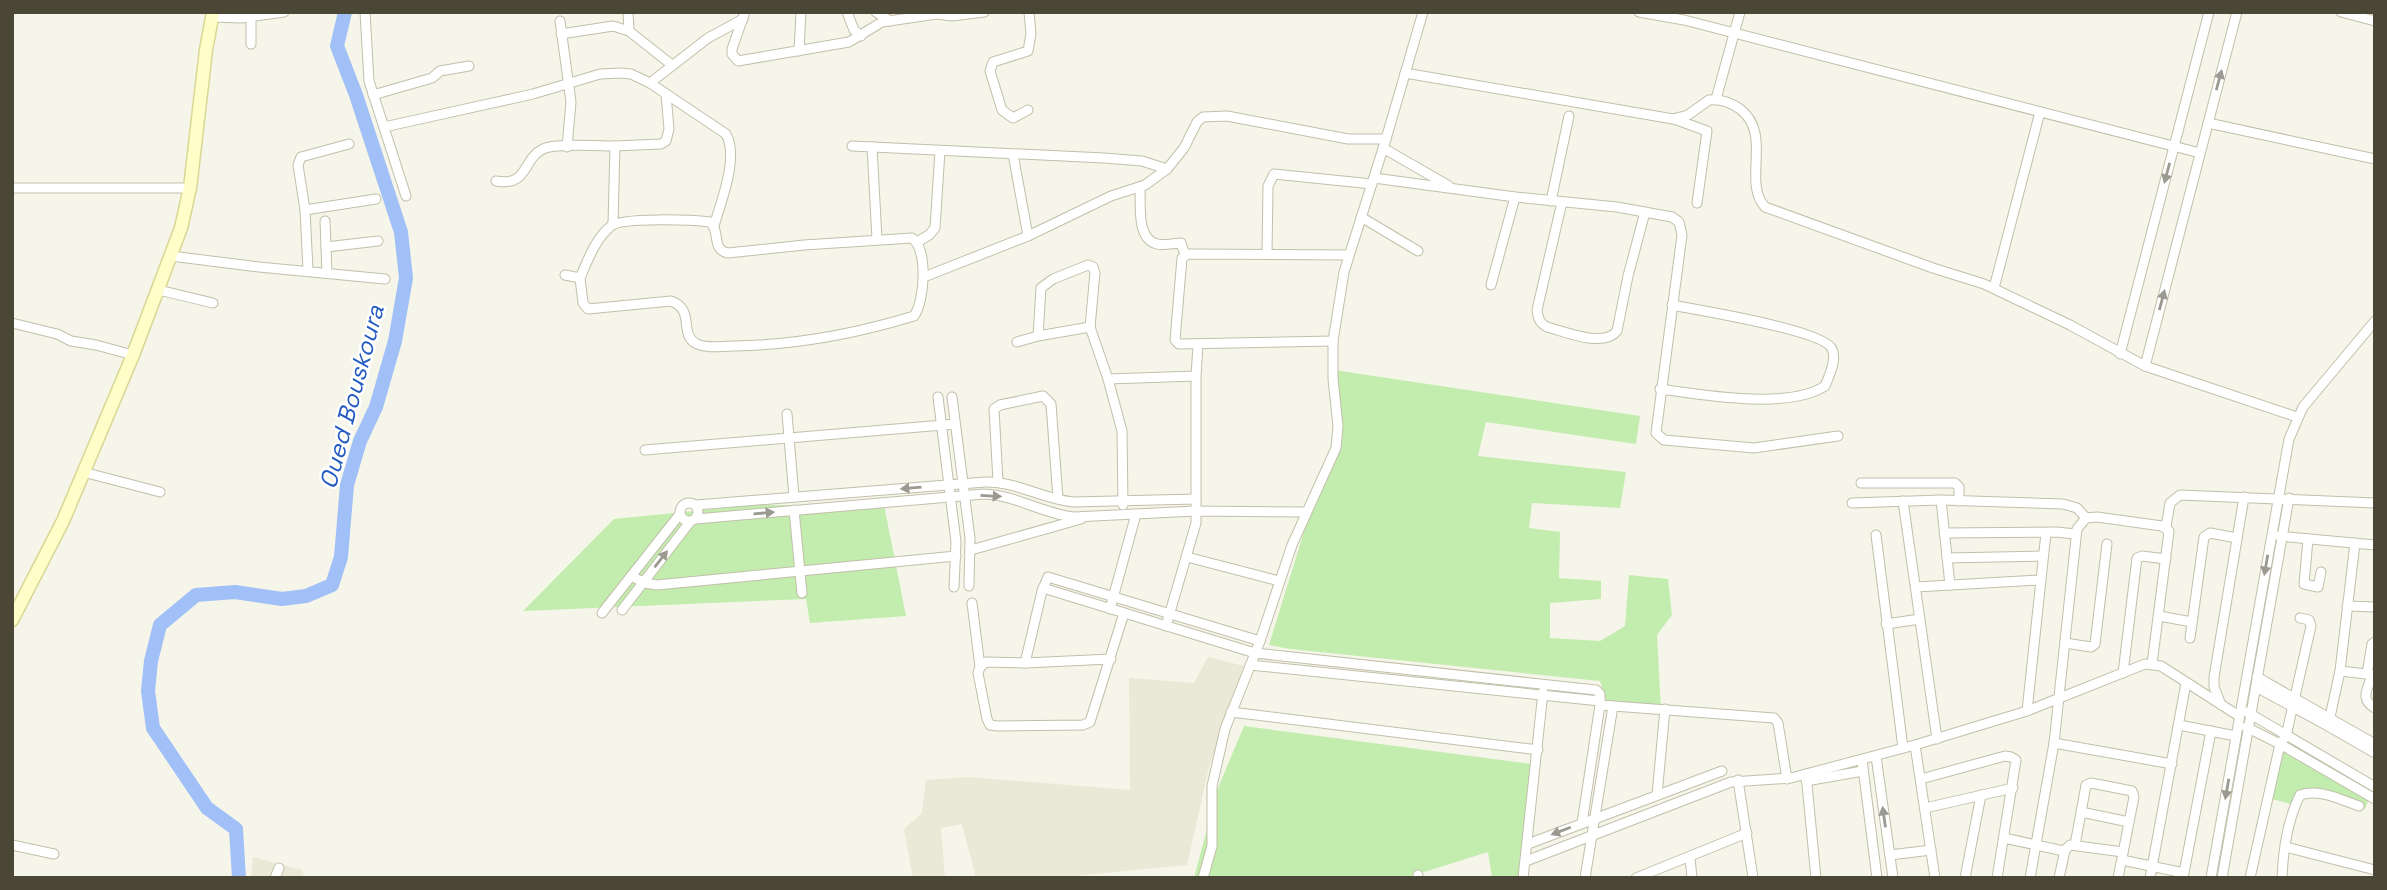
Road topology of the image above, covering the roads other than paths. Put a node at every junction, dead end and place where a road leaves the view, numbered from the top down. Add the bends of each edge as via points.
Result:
1 (284, 12) edge
2 (365, 12) edge
3 (628, 12) edge
4 (801, 12) edge
5 (847, 12) edge
6 (876, 12) edge
7 (984, 12) edge
8 (1029, 12) edge
9 (1423, 12) edge
10 (1639, 12) edge
11 (1740, 12) edge
12 (2209, 12) edge
13 (2236, 12) edge
14 (2341, 12) edge
15 (936, 13) edge
16 (213, 15) edge
17 (744, 16) edge
18 (251, 18) junction
19 (2374, 19) edge
20 (890, 20) junction
21 (560, 21) dead end
22 (629, 31) junction
23 (1734, 33) junction
24 (561, 34) junction
25 (861, 36) junction
26 (251, 44) dead end
27 (799, 51) junction
28 (672, 65) junction
29 (469, 66) dead end
30 (1405, 73) junction
31 (567, 82) junction
32 (650, 83) junction
33 (666, 94) junction
34 (373, 95) junction
35 (1716, 99) junction
36 (1028, 110) dead end
37 (2040, 112) junction
38 (1569, 116) dead end
39 (1673, 119) junction
40 (2208, 123) junction
41 (384, 127) junction
42 (1385, 143) junction
43 (349, 144) dead end
44 (615, 146) junction
45 (852, 146) dead end
46 (566, 147) junction
47 (872, 147) junction
48 (2174, 147) junction
49 (940, 151) junction
50 (2200, 153) junction
51 (1013, 154) junction
52 (2375, 159) edge
53 (1167, 169) junction
54 (496, 181) dead end
55 (1373, 181) junction
56 (1140, 187) junction
57 (12, 188) edge
58 (190, 188) junction
59 (1454, 189) junction
60 (406, 196) dead end
61 (1515, 197) junction
62 (376, 199) dead end
63 (1551, 201) junction
64 (1562, 202) junction
65 (1697, 203) dead end
66 (305, 210) junction
67 (1645, 212) junction
68 (1361, 217) junction
69 (326, 221) dead end
70 (613, 224) junction
71 (714, 226) junction
72 (1028, 236) junction
73 (877, 239) junction
74 (378, 241) dead end
75 (917, 242) junction
76 (326, 247) junction
77 (1418, 251) dead end
78 (1267, 254) junction
79 (1185, 255) junction
80 (1349, 255) junction
81 (171, 256) junction
82 (308, 270) junction
83 (327, 272) junction
84 (565, 275) dead end
85 (924, 277) junction
86 (580, 278) junction
87 (385, 279) dead end
88 (1491, 285) dead end
89 (1994, 288) junction
90 (159, 290) junction
91 (213, 303) dead end
92 (1672, 305) junction
93 (2375, 321) edge
94 (12, 323) edge
95 (1090, 327) junction
96 (1038, 336) junction
97 (1333, 341) junction
98 (1017, 342) dead end
99 (1198, 345) junction
100 (2120, 354) junction
101 (133, 355) junction
102 (2145, 366) junction
103 (1196, 376) junction
104 (1108, 379) junction
105 (1660, 389) junction
106 (938, 397) dead end
107 (952, 397) dead end
108 (787, 414) dead end
109 (2297, 417) junction
110 (955, 424) junction
111 (942, 425) junction
112 (1839, 436) dead end
113 (789, 438) junction
114 (645, 450) dead end
115 (83, 472) junction
116 (998, 482) junction
117 (1861, 483) dead end
118 (963, 484) junction
119 (948, 485) junction
120 (160, 492) dead end
121 (965, 496) junction
122 (794, 497) junction
123 (950, 497) junction
124 (2244, 497) junction
125 (2277, 498) junction
126 (2289, 498) junction
127 (1196, 499) junction
128 (1059, 500) junction
129 (1941, 500) junction
130 (1903, 501) junction
131 (1959, 501) junction
132 (1123, 502) junction
133 (1852, 503) dead end
134 (2375, 503) edge
135 (696, 505) junction
136 (794, 510) junction
137 (1049, 511) junction
138 (1196, 511) junction
139 (1306, 512) junction
140 (1136, 513) junction
141 (680, 514) junction
142 (1123, 514) junction
143 (1063, 515) junction
144 (1091, 516) junction
145 (2087, 518) junction
146 (693, 520) junction
147 (2166, 527) junction
148 (1944, 533) junction
149 (2046, 533) junction
150 (2076, 534) junction
151 (1876, 535) dead end
152 (2271, 535) junction
153 (2282, 536) junction
154 (2237, 538) junction
155 (2308, 538) junction
156 (2355, 543) junction
157 (2107, 544) dead end
158 (2375, 545) edge
159 (971, 550) junction
160 (956, 556) junction
161 (2042, 556) junction
162 (1187, 557) junction
163 (1947, 558) junction
164 (2166, 559) junction
165 (800, 571) junction
166 (2321, 572) dead end
167 (631, 576) junction
168 (1058, 579) junction
169 (2040, 580) junction
170 (1279, 581) junction
171 (643, 582) junction
172 (1950, 585) junction
173 (969, 586) dead end
174 (954, 587) dead end
175 (1916, 587) junction
176 (621, 588) junction
177 (1043, 588) junction
178 (1055, 590) junction
179 (802, 593) dead end
180 (1114, 596) junction
181 (632, 597) junction
182 (972, 603) dead end
183 (2347, 606) junction
184 (2375, 607) edge
185 (1110, 609) junction
186 (622, 610) dead end
187 (601, 612) dead end
188 (1170, 612) junction
189 (1124, 613) junction
190 (2159, 616) junction
191 (2300, 618) dead end
192 (1920, 619) junction
193 (12, 620) edge
194 (2192, 622) junction
195 (1886, 624) junction
196 (1166, 626) junction
197 (2190, 638) dead end
198 (1260, 641) junction
199 (2375, 642) edge
200 (2065, 643) junction
201 (1255, 653) junction
202 (1111, 659) junction
203 (1025, 663) junction
204 (2152, 663) junction
205 (1250, 665) junction
206 (980, 667) junction
207 (1431, 671) junction
208 (2340, 671) junction
209 (2123, 673) junction
210 (2371, 674) edge
211 (2256, 682) junction
212 (1429, 683) junction
213 (1543, 683) junction
214 (2186, 683) junction
215 (1542, 694) junction
216 (2059, 699) junction
217 (2293, 701) junction
218 (1600, 703) junction
219 (2221, 705) junction
220 (1613, 706) junction
221 (2375, 708) edge
222 (1665, 709) junction
223 (2027, 711) junction
224 (1231, 712) junction
225 (2251, 715) junction
226 (2240, 716) junction
227 (2330, 722) junction
228 (2179, 725) junction
229 (2248, 729) junction
230 (2211, 731) junction
231 (2236, 736) junction
232 (2286, 736) junction
233 (1937, 738) junction
234 (2054, 743) junction
235 (2280, 744) junction
236 (2375, 744) edge
237 (1915, 745) junction
238 (1903, 748) junction
239 (1538, 750) junction
240 (2375, 754) edge
241 (1875, 756) junction
242 (1862, 760) junction
243 (2330, 761) junction
244 (2172, 764) junction
245 (1722, 771) dead end
246 (1863, 771) junction
247 (2325, 772) junction
248 (1806, 778) junction
249 (1787, 779) junction
250 (1920, 779) junction
251 (1738, 780) junction
252 (2375, 787) edge
253 (2013, 788) junction
254 (1657, 795) junction
255 (1981, 795) junction
256 (2375, 799) edge
257 (2359, 806) dead end
258 (1925, 807) junction
259 (2081, 812) junction
260 (1594, 819) junction
261 (2129, 822) junction
262 (1582, 824) junction
263 (1747, 833) junction
264 (1592, 836) junction
265 (2004, 838) junction
266 (1528, 844) junction
267 (12, 845) edge
268 (2036, 845) junction
269 (2075, 845) junction
270 (2286, 847) junction
271 (1931, 850) junction
272 (2064, 851) junction
273 (54, 853) dead end
274 (1890, 855) junction
275 (2122, 856) junction
276 (1690, 858) junction
277 (1526, 861) junction
278 (279, 867) dead end
279 (2152, 867) junction
280 (2375, 870) edge
281 (2184, 876) edge
282 (275, 878) edge
283 (1203, 878) edge
284 (1523, 878) edge
285 (1585, 878) edge
286 (1636, 878) edge
287 (1692, 878) edge
288 (1753, 878) edge
289 (1816, 878) edge
290 (1877, 878) edge
291 (1893, 878) edge
292 (1935, 878) edge
293 (1965, 878) edge
294 (1997, 878) edge
295 (2030, 878) edge
296 (2059, 878) edge
297 (2118, 878) edge
298 (2150, 878) edge
299 (2211, 878) edge
300 (2222, 878) edge
301 (2250, 878) edge
302 (2282, 878) edge

1 - 18 street
2 - 34 street
3 - 22 street
4 - 27 street
5 - 25 street
6 - 20 street
7 - 15 street
8 - 36 street via 1028,51 993,62 990,71 1004,112 1013,118
9 - 30 street
10 - 23 street
11 - 23 street
12 - 48 street
40 -> 13 street
14 - 19 street
15 - 20 street
16 - 18 street
16 - 58 street
17 - 27 street via 732,49 738,61
17 - 28 street
18 - 26 street
20 - 25 street
21 - 24 street
22 - 24 street via 613,26
22 - 28 street
23 - 35 street
23 - 37 street
24 - 31 street
25 - 27 street
28 - 32 street
29 - 34 street via 440,71 432,78
30 - 39 street
30 - 42 street
31 - 32 street via 621,73
31 - 41 street via 533,94
31 - 46 street via 571,114
32 - 33 street
33 - 44 street via 666,141
33 - 71 street via 730,140 728,175
34 - 41 street
35 - 39 street via 1688,116
35 - 89 street via 1737,106 1754,125 1758,194 1765,207
37 - 48 street
37 - 89 street
38 - 63 street
39 - 65 street via 1707,131
40 - 50 street
40 - 52 street
41 - 60 street
42 - 53 street via 1211,115 1197,122
42 - 55 street
42 - 59 street
43 - 66 street via 301,157 298,165
44 - 46 street
44 - 70 street
45 - 47 street
46 - 54 street via 542,149 522,176
47 - 49 street
47 - 73 street
48 - 50 street
48 -> 100 street
49 - 51 street
49 - 75 street via 934,228
102 -> 50 street
51 - 53 street via 1142,161
51 - 72 street
53 - 56 street
55 - 59 street
55 - 68 street
55 - 78 street via 1274,174 1268,186
56 - 72 street
56 - 79 street via 1147,238 1157,244 1181,243
57 - 58 street
58 - 81 street
59 - 61 street
61 - 63 street
61 - 88 street
62 - 66 street
63 - 64 street
64 - 67 street
64 - 67 street via 1538,318 1547,327 1601,340 1617,331
66 - 82 street
67 - 92 street via 1679,222
68 - 77 street
68 - 80 street
69 - 76 street
70 - 71 street via 703,221
70 - 86 street via 591,253
71 - 73 street via 718,248 724,253
72 - 85 street
73 - 75 street via 912,238
74 - 76 street
75 - 85 street
76 - 83 street
78 - 79 street
78 - 80 street
79 - 99 street via 1175,340
80 - 97 street
81 - 82 street
81 - 90 street
82 - 83 street
83 - 87 street
84 - 86 street
85 - 86 street via 914,316 809,341 713,347 692,341 684,310 671,301 587,309
89 - 100 street
90 - 91 street
90 - 101 street
92 - 105 street
92 - 105 street via 1812,335 1827,342 1833,354 1831,372 1825,386 1800,396 1735,398
93 - 109 street
94 - 101 street
95 - 96 street
95 - 96 street via 1095,273 1088,265 1041,288
95 - 104 street
96 - 98 street
97 - 99 street
97 - 139 street via 1337,441
99 - 103 street
100 - 102 street
101 - 115 street
102 - 109 street
103 - 104 street
103 - 127 street
104 - 132 street via 1122,431
105 - 112 street via 1655,426 1664,440 1754,448
106 - 111 street
107 - 110 street
108 - 113 street
109 - 125 street
110 - 111 street
110 - 118 street
111 - 113 street
111 - 119 street
113 - 114 street
113 - 122 street
115 - 120 street
115 - 193 street
116 - 118 street
116 - 128 street
116 - 128 street via 994,409 1043,396 1051,407
117 - 131 street via 1954,483 1959,487
118 - 119 street
118 - 121 street
119 -> 122 street
119 - 123 street
121 - 123 street
121 -> 137 street via 997,495
121 - 159 street
122 - 135 street
123 - 136 street
123 - 160 street
124 - 125 street
124 - 147 street via 2177,496 2170,503
124 - 154 street
125 - 126 street
125 - 152 street
126 - 134 street
126 - 153 street
127 - 132 street
127 - 138 street
128 - 132 street
128 - 137 street
128 - 143 street
129 - 130 street
129 - 131 street
129 - 148 street
130 - 133 street
130 - 175 street
131 - 145 street via 2068,504
132 - 142 street
135 - 141 street via 683,505
135 - 146 street via 699,511
146 -> 136 street
136 - 165 street
137 - 143 street
138 - 139 street
138 - 140 street
138 - 162 street
139 - 170 street
140 - 142 street
140 - 180 street
141 - 146 street via 684,520
141 - 167 street
142 - 144 street
143 - 144 street
144 - 159 street
145 - 147 street
145 - 150 street
171 -> 146 street
147 - 164 street via 2170,534
148 - 149 street
148 - 163 street
149 - 150 street
149 - 161 street
150 - 200 street
151 - 195 street
152 - 153 street
152 -> 226 street
153 - 155 street
153 - 211 street
154 - 194 street via 2210,533 2204,537
154 - 219 street via 2214,677
155 - 156 street
155 - 166 street via 2304,584 2318,587
156 - 158 street
156 - 183 street
157 - 200 street via 2095,644
159 - 173 street
160 - 165 street
160 - 174 street
161 - 163 street
161 - 169 street
162 - 170 street
162 - 188 street
163 - 172 street
164 - 190 street
164 - 209 street via 2137,558
165 - 171 street via 657,585
165 - 179 street
167 - 171 street
167 - 176 street
168 - 177 street via 1047,577
168 - 178 street
168 - 180 street
169 - 172 street
169 - 223 street
170 - 198 street
171 - 181 street
172 - 175 street
175 - 192 street
176 - 181 street
176 - 187 street
177 - 178 street
177 - 203 street
178 - 185 street
180 - 185 street
180 - 188 street
181 - 186 street
182 - 206 street
183 - 184 street
183 - 208 street
185 - 189 street
188 - 196 street
188 - 198 street
189 - 196 street
189 - 202 street
190 - 194 street
190 - 204 street
191 - 217 street via 2311,626
192 - 195 street
192 - 233 street
194 - 197 street
195 - 238 street
196 - 201 street
198 - 201 street
199 - 210 street
200 - 216 street
201 - 205 street
201 - 207 street
202 - 203 street
202 - 206 street via 1094,716 1083,725 990,724
203 - 206 street via 986,662
204 - 209 street
204 - 214 street
205 - 212 street
205 - 224 street
207 - 212 street
207 - 213 street
208 - 210 street
208 - 227 street
209 - 216 street
210 - 221 street via 2365,700
211 - 217 street
211 - 225 street
212 - 215 street
213 - 215 street
213 - 218 street via 1596,690
214 - 219 street
214 - 228 street
215 - 218 street
215 - 239 street
216 - 223 street
216 - 234 street
217 - 227 street
217 - 232 street
218 - 220 street
218 - 262 street
219 - 226 street
220 - 222 street
220 - 260 street
222 - 249 street via 1774,718
222 - 254 street
223 - 233 street
224 - 239 street
224 - 283 street via 1214,775 1212,846
225 - 226 street
225 - 229 street
225 - 232 street
226 - 229 street
226 - 231 street
227 - 236 street
227 - 240 street
228 - 230 street
228 - 244 street
229 - 235 street
229 - 300 street
230 - 231 street
230 - 281 street
231 -> 299 street
232 - 235 street
232 - 243 street
233 - 237 street
234 - 244 street
234 - 268 street
235 - 247 street
235 - 301 street
237 - 238 street
237 - 250 street
238 - 241 street
239 - 266 street
241 - 242 street
274 -> 241 street
242 - 246 street
242 - 248 street
243 - 247 street
243 - 252 street
244 - 279 street
245 - 254 street
246 - 248 street
246 - 290 street
247 - 256 street
248 - 249 street
248 - 289 street
249 - 251 street
250 - 253 street via 2008,756 2017,763
250 - 258 street
251 - 263 street
251 - 264 street
253 - 255 street
253 - 265 street
254 - 260 street
255 - 258 street
255 - 293 street
257 - 270 street via 2322,794 2300,795
258 - 271 street
259 - 261 street
259 - 261 street via 2088,784 2130,790 2134,797
259 - 269 street
260 - 262 street
260 - 264 street
261 - 275 street
262 -> 266 street
263 - 276 street
263 - 288 street
264 - 277 street
264 - 285 street
265 - 268 street
265 - 294 street
266 - 277 street
267 - 273 street
268 - 272 street
268 - 295 street
269 - 272 street
269 - 275 street
270 - 280 street
270 - 302 street
271 - 274 street
271 - 292 street
272 - 296 street
274 - 291 street
275 - 279 street
275 - 297 street
276 - 286 street
276 - 287 street
277 - 284 street
278 - 282 street
279 - 281 street
279 - 298 street

